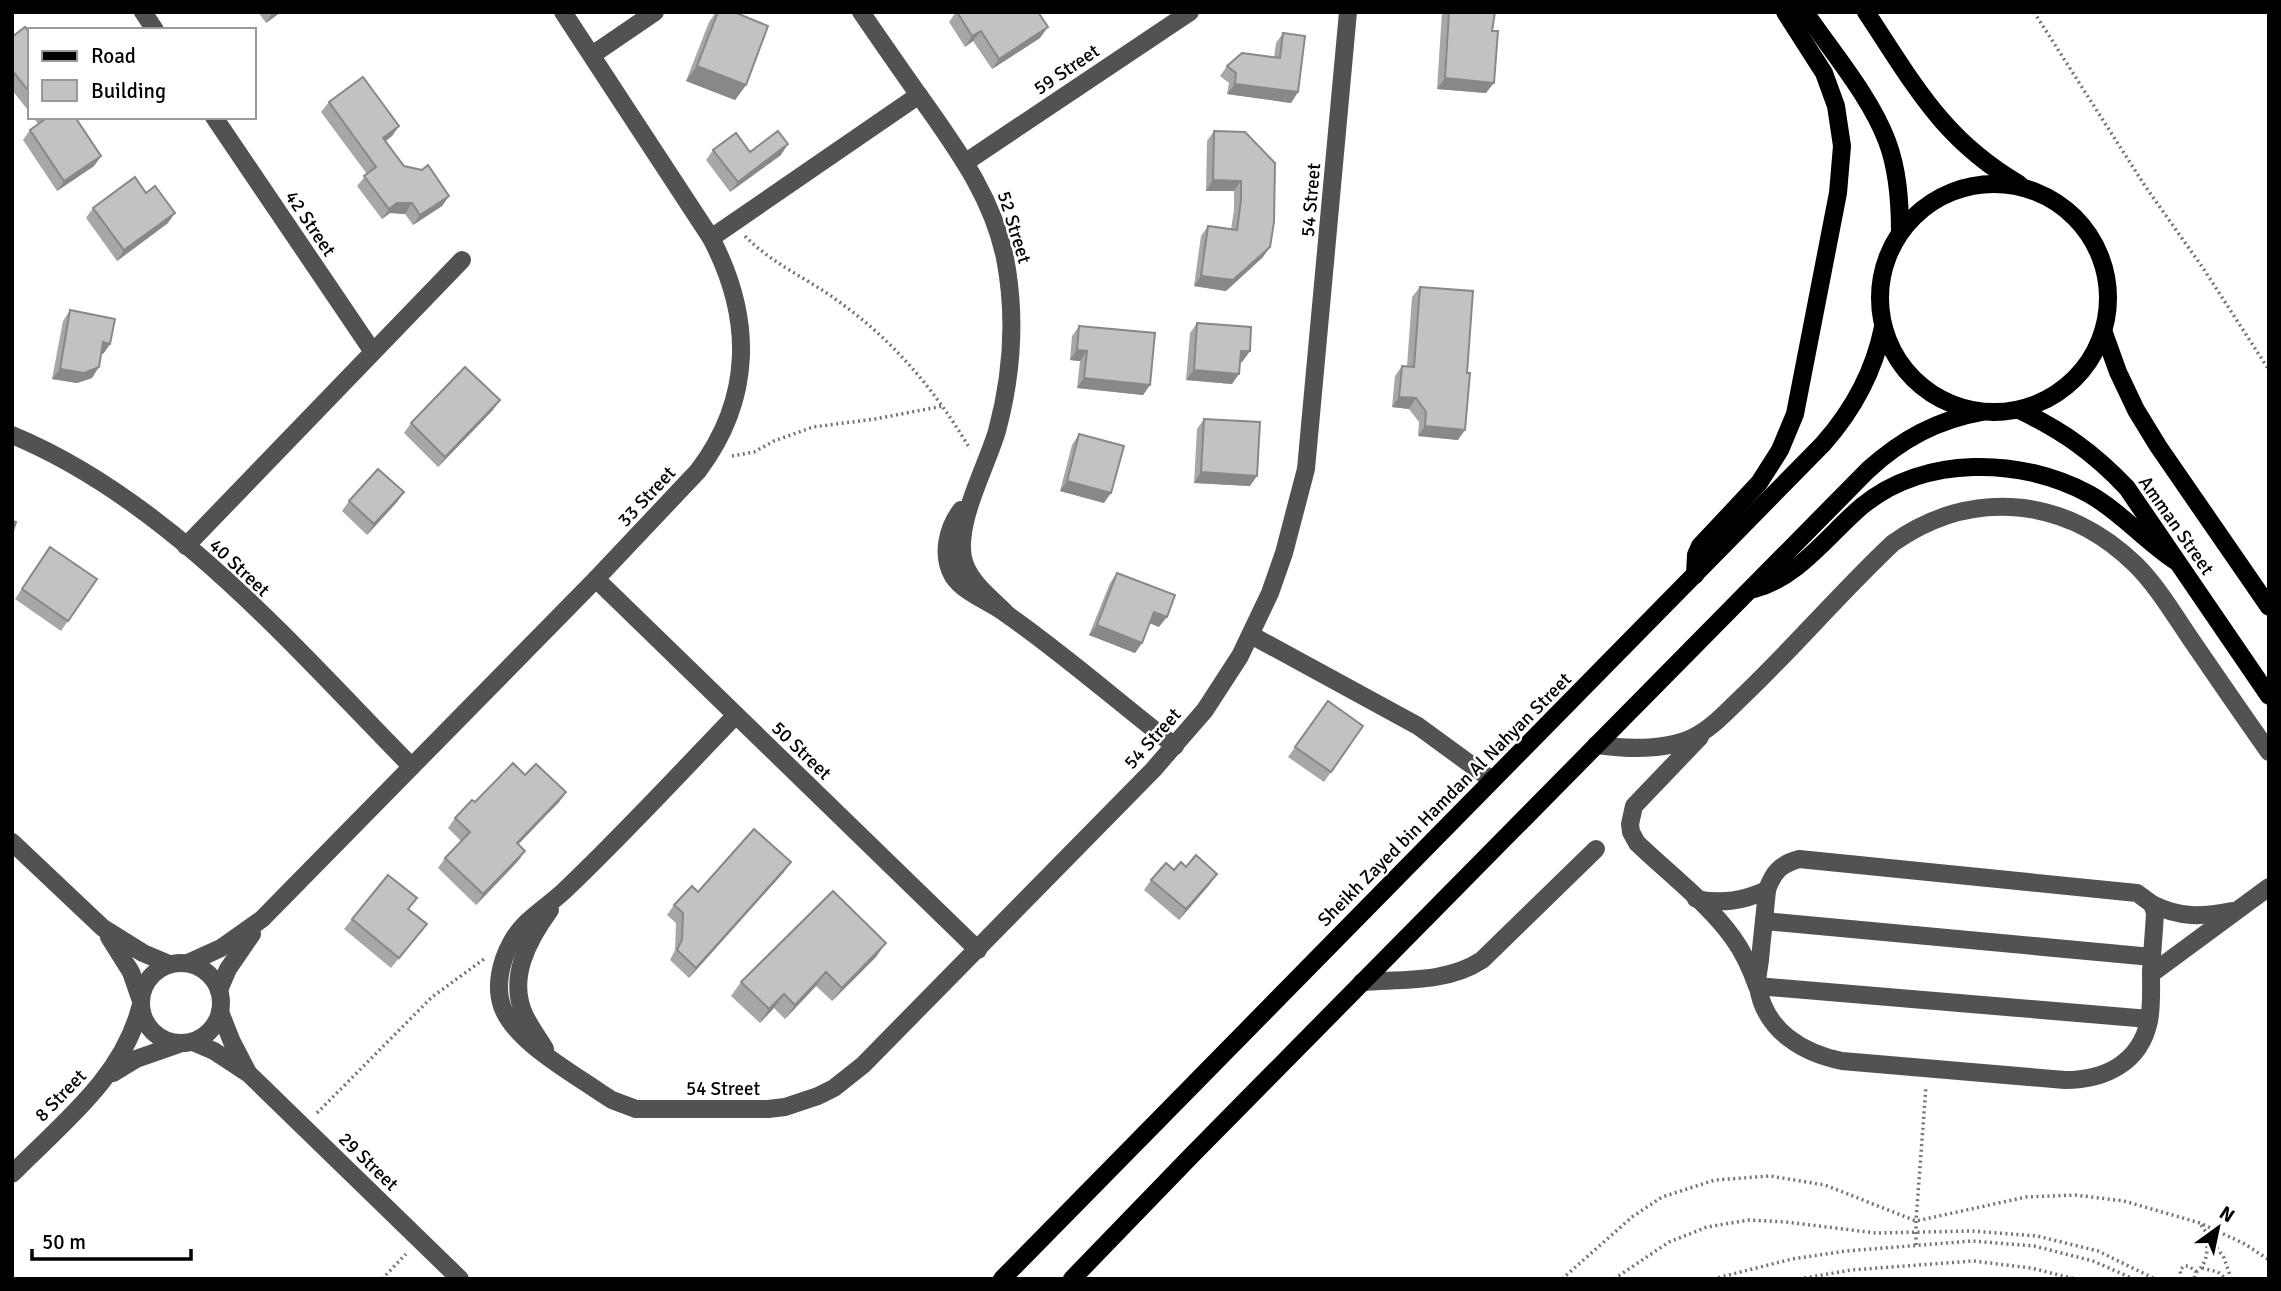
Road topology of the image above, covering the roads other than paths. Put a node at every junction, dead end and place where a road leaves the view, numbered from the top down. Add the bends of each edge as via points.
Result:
1 (143, 12) edge
2 (563, 12) edge
3 (655, 12) edge
4 (861, 12) edge
5 (1190, 12) edge
6 (1348, 12) edge
7 (1785, 12) edge
8 (1805, 12) edge
9 (1866, 12) edge
10 (154, 28) edge
11 (592, 55) junction
12 (919, 95) junction
13 (215, 119) edge
14 (966, 162) junction
15 (2042, 194) junction
16 (1900, 232) junction
17 (710, 238) junction
18 (462, 260) dead end
19 (1883, 327) junction
20 (2104, 334) junction
21 (373, 352) junction
22 (2020, 410) junction
23 (1982, 412) junction
24 (12, 435) edge
25 (186, 546) junction
26 (2177, 562) junction
27 (1695, 575) junction
28 (596, 579) junction
29 (1751, 590) junction
30 (2269, 607) edge
31 (1251, 635) junction
32 (2269, 696) edge
33 (736, 715) junction
34 (1708, 729) junction
35 (1596, 745) junction
36 (1175, 746) junction
37 (2269, 752) edge
38 (411, 766) junction
39 (1492, 780) junction
40 (12, 842) edge
41 (1596, 849) dead end
42 (2269, 887) edge
43 (1767, 890) junction
44 (562, 892) junction
45 (1696, 899) junction
46 (2152, 904) junction
47 (2236, 911) junction
48 (262, 919) junction
49 (1764, 921) junction
50 (103, 928) junction
51 (978, 950) junction
52 (188, 963) junction
53 (169, 964) junction
54 (2151, 965) junction
55 (1362, 982) junction
56 (1757, 986) junction
57 (219, 990) junction
58 (140, 1003) junction
59 (220, 1012) junction
60 (2149, 1019) junction
61 (186, 1043) junction
62 (549, 1055) junction
63 (249, 1074) junction
64 (108, 1076) junction
65 (12, 1174) edge
66 (460, 1279) edge
67 (1002, 1279) edge
68 (1072, 1279) edge

1 - 10 street
2 - 11 street, 33 Street
3 - 11 street
4 - 12 street, 52 Street
5 - 14 street, 59 Street
6 - 31 street, 54 Street via 1306,469 1284,553
7 - 27 main road via 1824,73 1836,106 1842,146 1838,193 1788,433 1759,483 1700,546
8 - 16 main road via 1869,105 1888,142 1898,186
9 - 15 main road via 1947,128 1985,162
11 - 17 street, 33 Street
12 - 14 street, 52 Street
12 - 17 street
13 - 21 street, 42 Street
14 - 36 street, 52 Street via 998,231 1011,303 1009,374 997,430 963,531 963,558 974,580 1004,612
15 - 16 main road via 2003,184 1964,188 1928,204
15 - 20 main road via 2069,212 2091,237 2105,268 2109,301
16 - 19 main road via 1885,262 1880,294
17 - 28 street, 33 Street via 730,281 740,328 737,394 724,432 698,471
18 - 21 street
19 - 23 main road via 1897,359 1920,385 1949,403
19 - 27 main road, Sheikh Zayed bin Hamdan Al Nahyan Street via 1865,385 1839,426
20 - 22 main road via 2072,383 2048,400
20 - 30 main road, Amman Street via 2136,410
21 - 25 street
22 - 23 main road
22 - 26 main road, Amman Street via 2059,430 2104,464 2127,488
23 - 29 main road via 1923,430 1885,454
24 - 25 street, 40 Street via 118,493
25 - 38 street, 40 Street
26 - 29 main road via 2089,494 2047,477 1981,466 1916,477 1886,490 1778,582
26 - 32 main road, Amman Street
27 - 39 main road, Sheikh Zayed bin Hamdan Al Nahyan Street
28 - 33 street, 50 Street
28 - 38 street, 33 Street
29 - 35 main road
31 - 36 street, 54 Street via 1226,681
31 - 39 street via 1418,726
33 - 44 street, 54 Street
33 - 51 street, 50 Street
34 - 35 street via 1689,739 1653,747
34 - 37 street via 1893,543 1948,514 2006,506 2046,513 2084,527 2137,565
34 - 45 street via 1638,799 1630,824 1637,843
35 - 55 main road
36 - 51 street, 54 Street
38 - 48 street, 33 Street
39 - 67 main road, Sheikh Zayed bin Hamdan Al Nahyan Street
40 - 50 street
41 - 55 street via 1470,968 1444,976
42 - 47 street
43 - 45 street via 1733,902
43 - 46 street via 1777,869 1799,859 2129,892
43 - 49 street
44 - 62 street, 54 Street via 529,944 519,980 525,1016
44 - 62 street, 54 Street via 511,942 499,982 502,1006 521,1034
45 - 56 street via 1734,938
46 - 47 street via 2189,916
46 - 54 street
47 - 54 street
48 - 52 street, 33 Street via 221,948
48 - 57 street, 33 Street
49 - 54 street
49 - 56 street
50 - 53 street
50 - 58 street via 131,972
51 - 62 street, 54 Street via 849,1077 818,1096 785,1107 636,1108 612,1100
52 - 53 street
52 - 57 street via 208,973
53 - 58 street via 150,976
54 - 60 street
55 - 68 main road
56 - 60 street
56 - 60 street via 1778,1030 1796,1046 1842,1061 1927,1070 2088,1080 2128,1059 2142,1041
57 - 59 street
58 - 61 street via 149,1028 158,1036
58 - 64 street, 8 Street via 131,1038
59 - 61 street via 209,1032
59 - 63 street, 29 Street
61 - 63 street, 29 Street via 214,1051
61 - 64 street, 8 Street via 136,1059
63 - 66 street, 29 Street
64 - 65 street, 8 Street

